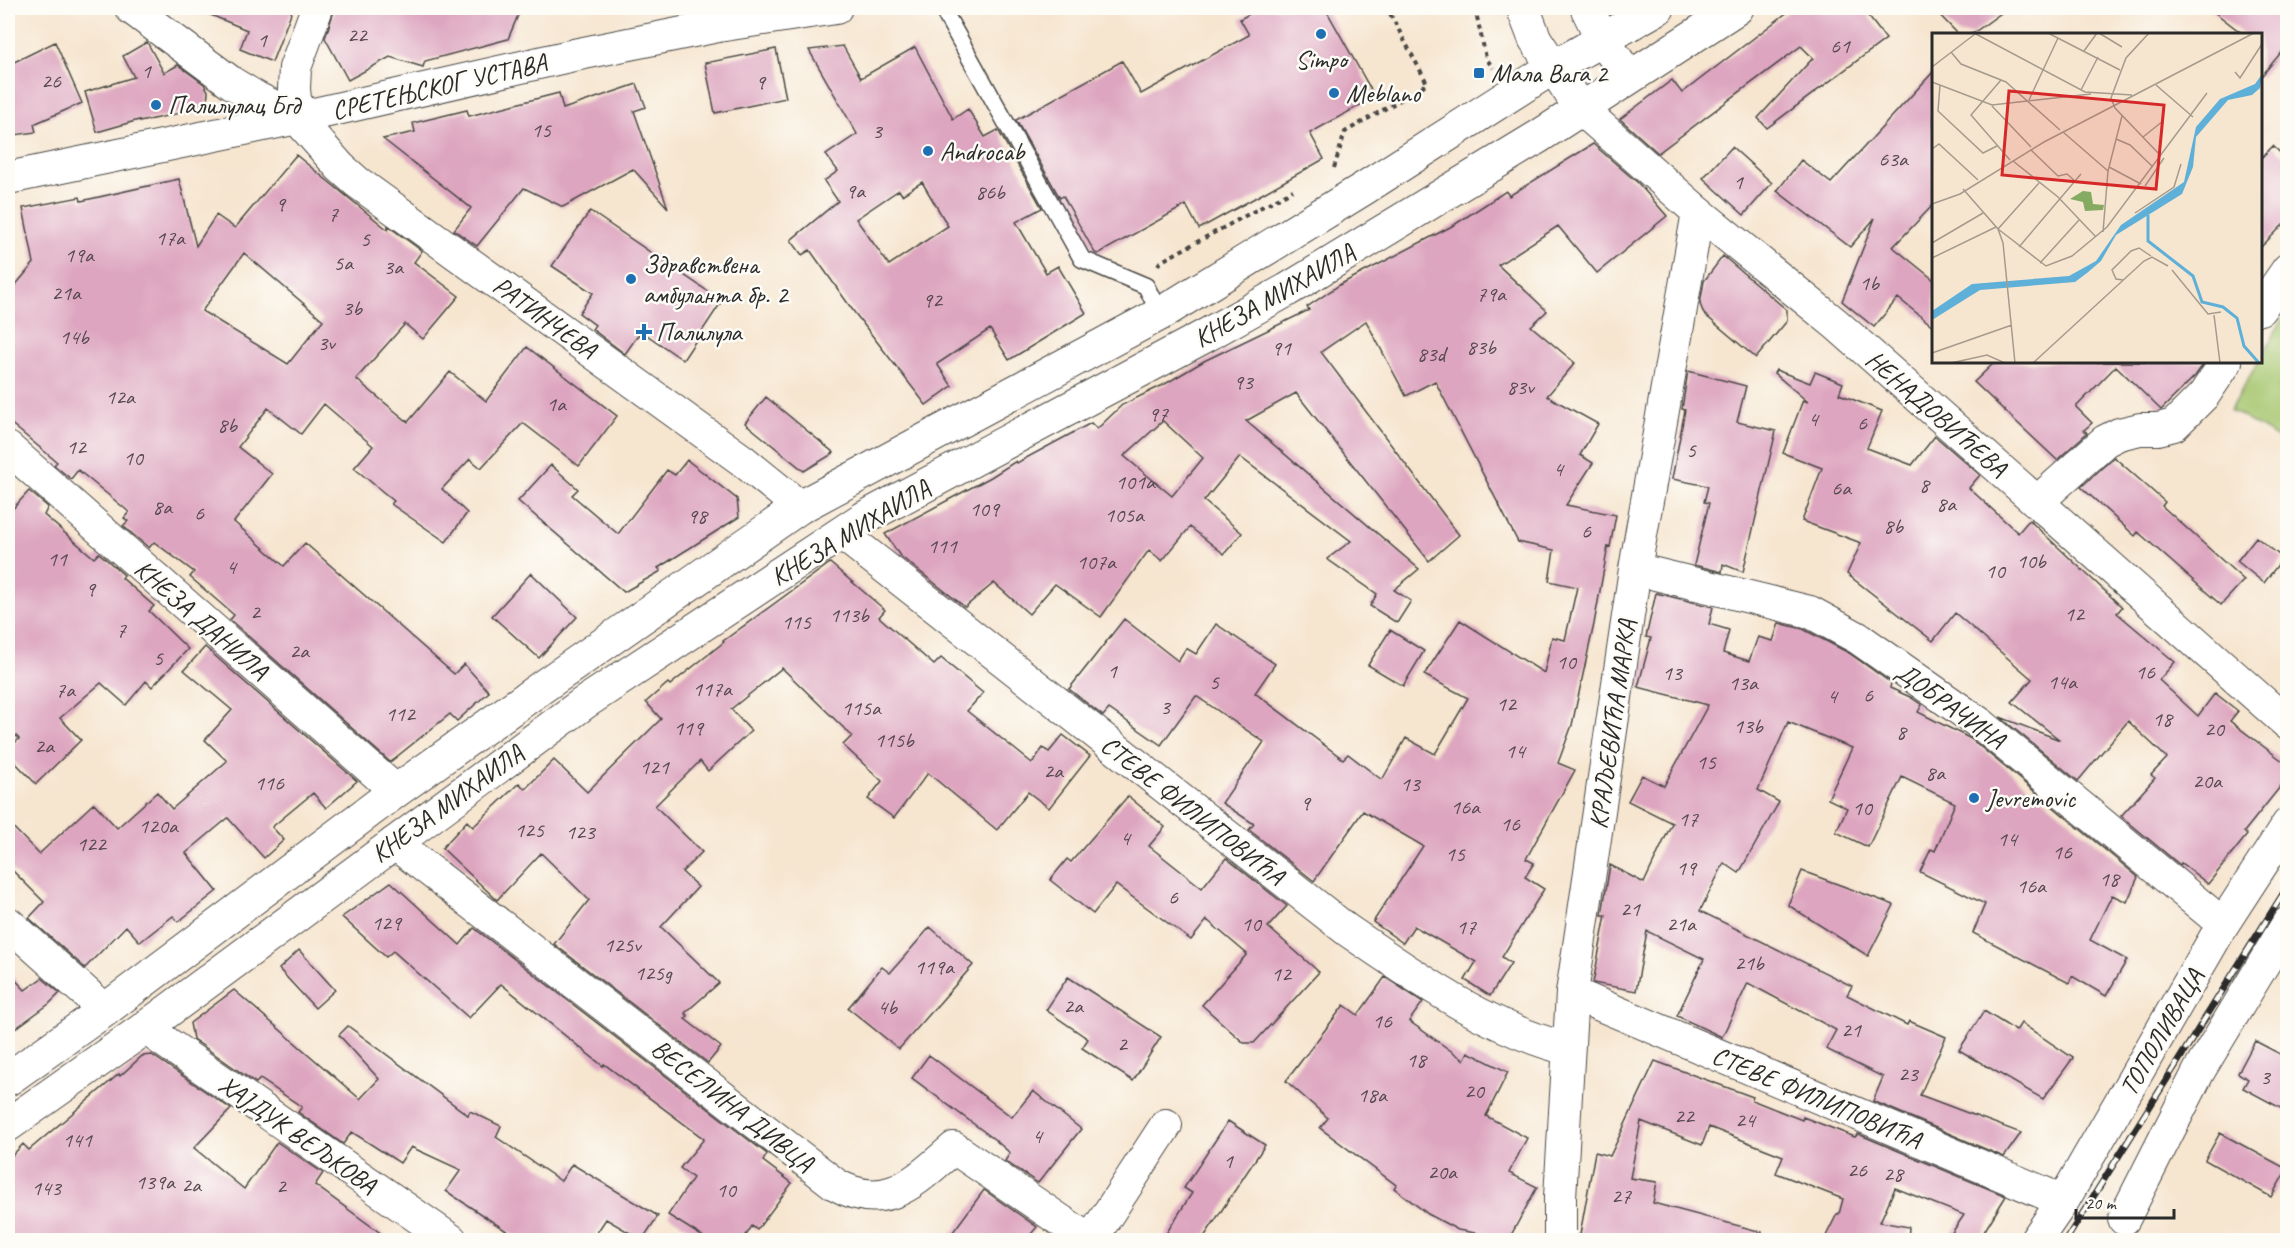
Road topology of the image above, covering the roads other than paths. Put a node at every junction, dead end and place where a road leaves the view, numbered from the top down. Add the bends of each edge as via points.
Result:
1 (131, 8) edge
2 (316, 8) edge
3 (836, 8) edge
4 (942, 8) edge
5 (1523, 8) edge
6 (1587, 8) edge
7 (1658, 8) edge
8 (1737, 8) edge
9 (1602, 39) junction
10 (1552, 68) junction
11 (1629, 77) junction
12 (1581, 109) junction
13 (297, 118) junction
14 (8, 178) edge
15 (1698, 212) junction
16 (2288, 268) edge
17 (1153, 300) junction
18 (2262, 306) edge
19 (2225, 363) edge
20 (8, 448) edge
21 (2037, 502) junction
22 (800, 507) junction
23 (841, 533) junction
24 (1635, 569) junction
25 (2288, 724) edge
26 (396, 791) junction
27 (2288, 824) edge
28 (394, 843) junction
29 (8, 923) edge
30 (2288, 923) edge
31 (2223, 924) junction
32 (1572, 993) junction
33 (105, 1010) junction
34 (145, 1028) junction
35 (1568, 1049) junction
36 (8, 1079) edge
37 (8, 1125) edge
38 (1166, 1125) dead end
39 (2063, 1201) junction
40 (2124, 1219) dead end
41 (451, 1240) edge
42 (1090, 1240) edge
43 (1560, 1240) edge
44 (2036, 1240) edge

1 - 13 street via 232,83
2 - 13 street via 295,68
3 - 13 street, СРЕТЕЊСКОГ УСТАВА via 718,26 574,55
4 - 17 lane via 1082,259
5 - 10 main road
6 - 9 main road
7 - 9 main road, КНЕЗА МИХАИЛА
8 - 11 main road, КНЕЗА МИХАИЛА
9 - 10 main road, КНЕЗА МИХАИЛА
9 - 11 main road
10 - 12 main road
10 - 17 main road, КНЕЗА МИХАИЛА via 1513,95
11 - 12 main road, КНЕЗА МИХАИЛА
12 - 15 street, НЕНАДОВИЋЕВА
12 - 23 main road, КНЕЗА МИХАИЛА via 1287,290
13 - 14 street, СРЕТЕЊСКОГ УСТАВА
13 - 22 street, РАТИНЧЕВА via 357,182 742,460
15 - 21 street, НЕНАДОВИЋЕВА via 1836,324
15 - 24 street, КРАЉЕВИЋА МАРКА
16 - 18 street
17 - 22 main road, КНЕЗА МИХАИЛА
19 - 21 street via 2204,396 2174,425 2140,429 2105,441
20 - 26 street, КНЕЗА ДАНИЛА
21 - 25 street, НЕНАДОВИЋЕВА
22 - 26 main road, КНЕЗА МИХАИЛА
23 - 28 main road, КНЕЗА МИХАИЛА via 584,703
23 - 35 street, СТЕВЕ ФИЛИПОВИЋА via 1347,930 1426,983 1506,1029
24 - 31 street, ДОБРАЧИНА via 1810,612 1858,638 1982,725
24 - 32 street, КРАЉЕВИЋА МАРКА
26 - 33 main road, КНЕЗА МИХАИЛА
27 - 31 street, ТОПОЛИВАЦА
28 - 34 main road, КНЕЗА МИХАИЛА
28 - 42 street, ВЕСЕЛИНА ДИВЦА via 841,1187 860,1195 886,1194 908,1187 954,1148
29 - 33 street
30 - 40 street, ТОПОЛИВАЦА via 2199,1071
31 - 39 street, ТОПОЛИВАЦА
32 - 35 street, КРАЉЕВИЋА МАРКА
32 - 39 street, СТЕВЕ ФИЛИПОВИЋА
33 - 36 main road, КНЕЗА МИХАИЛА
34 - 37 main road, КНЕЗА МИХАИЛА
34 - 41 street, ХАЈДУК ВЕЉКОВА
35 - 43 street, КРАЉЕВИЋА МАРКА
38 - 42 street
39 - 44 street, ТОПОЛИВАЦА

